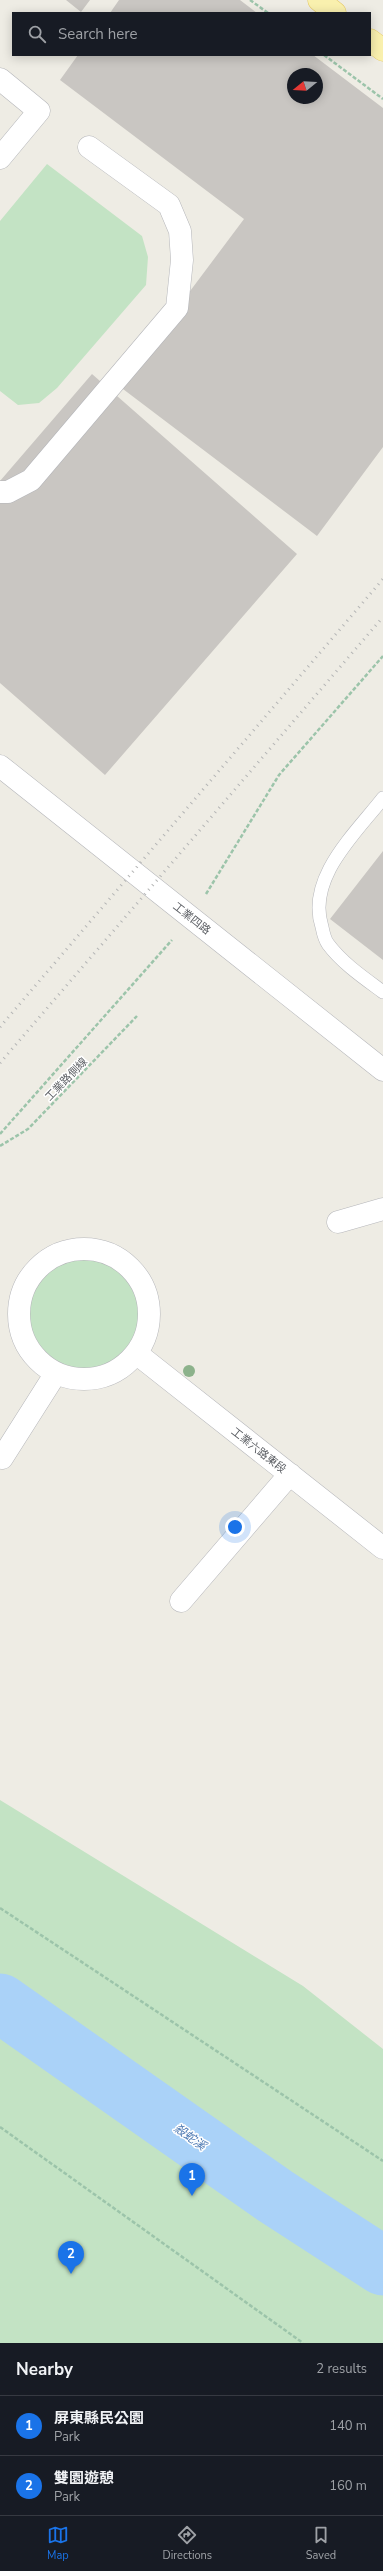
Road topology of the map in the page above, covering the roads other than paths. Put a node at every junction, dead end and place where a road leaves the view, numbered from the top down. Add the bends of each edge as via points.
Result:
1 (319, 0) edge
2 (334, 12) edge
3 (371, 41) edge
4 (383, 50) edge
5 (0, 79) edge
6 (89, 147) dead end
7 (0, 158) edge
8 (0, 492) edge
9 (0, 766) edge
10 (383, 798) edge
11 (383, 992) edge
12 (383, 1070) edge
13 (383, 1209) edge
14 (338, 1222) dead end
15 (136, 1353) junction
16 (56, 1373) junction
17 (2, 1458) dead end
18 (290, 1474) junction
19 (383, 1548) edge
20 (181, 1600) dead end

1 - 2 main road
3 - 4 main road
5 - 7 street via 39,111
6 - 8 street via 169,205 180,231 182,260 177,308 31,480 8,492
9 - 12 street, 工業四路
10 - 11 lane via 330,866 319,895 319,917 327,943 349,966
13 - 14 street
15 - 16 street via 116,1372 97,1378 76,1379
15 - 16 street via 143,1341 148,1321 147,1300 139,1281 125,1264 106,1253 84,1249 62,1253 43,1263 29,1280 20,1300 19,1322 26,1344 39,1362
15 - 18 street, 工業六路東段
16 - 17 street
18 - 19 street, 工業六路東段
18 - 20 street

